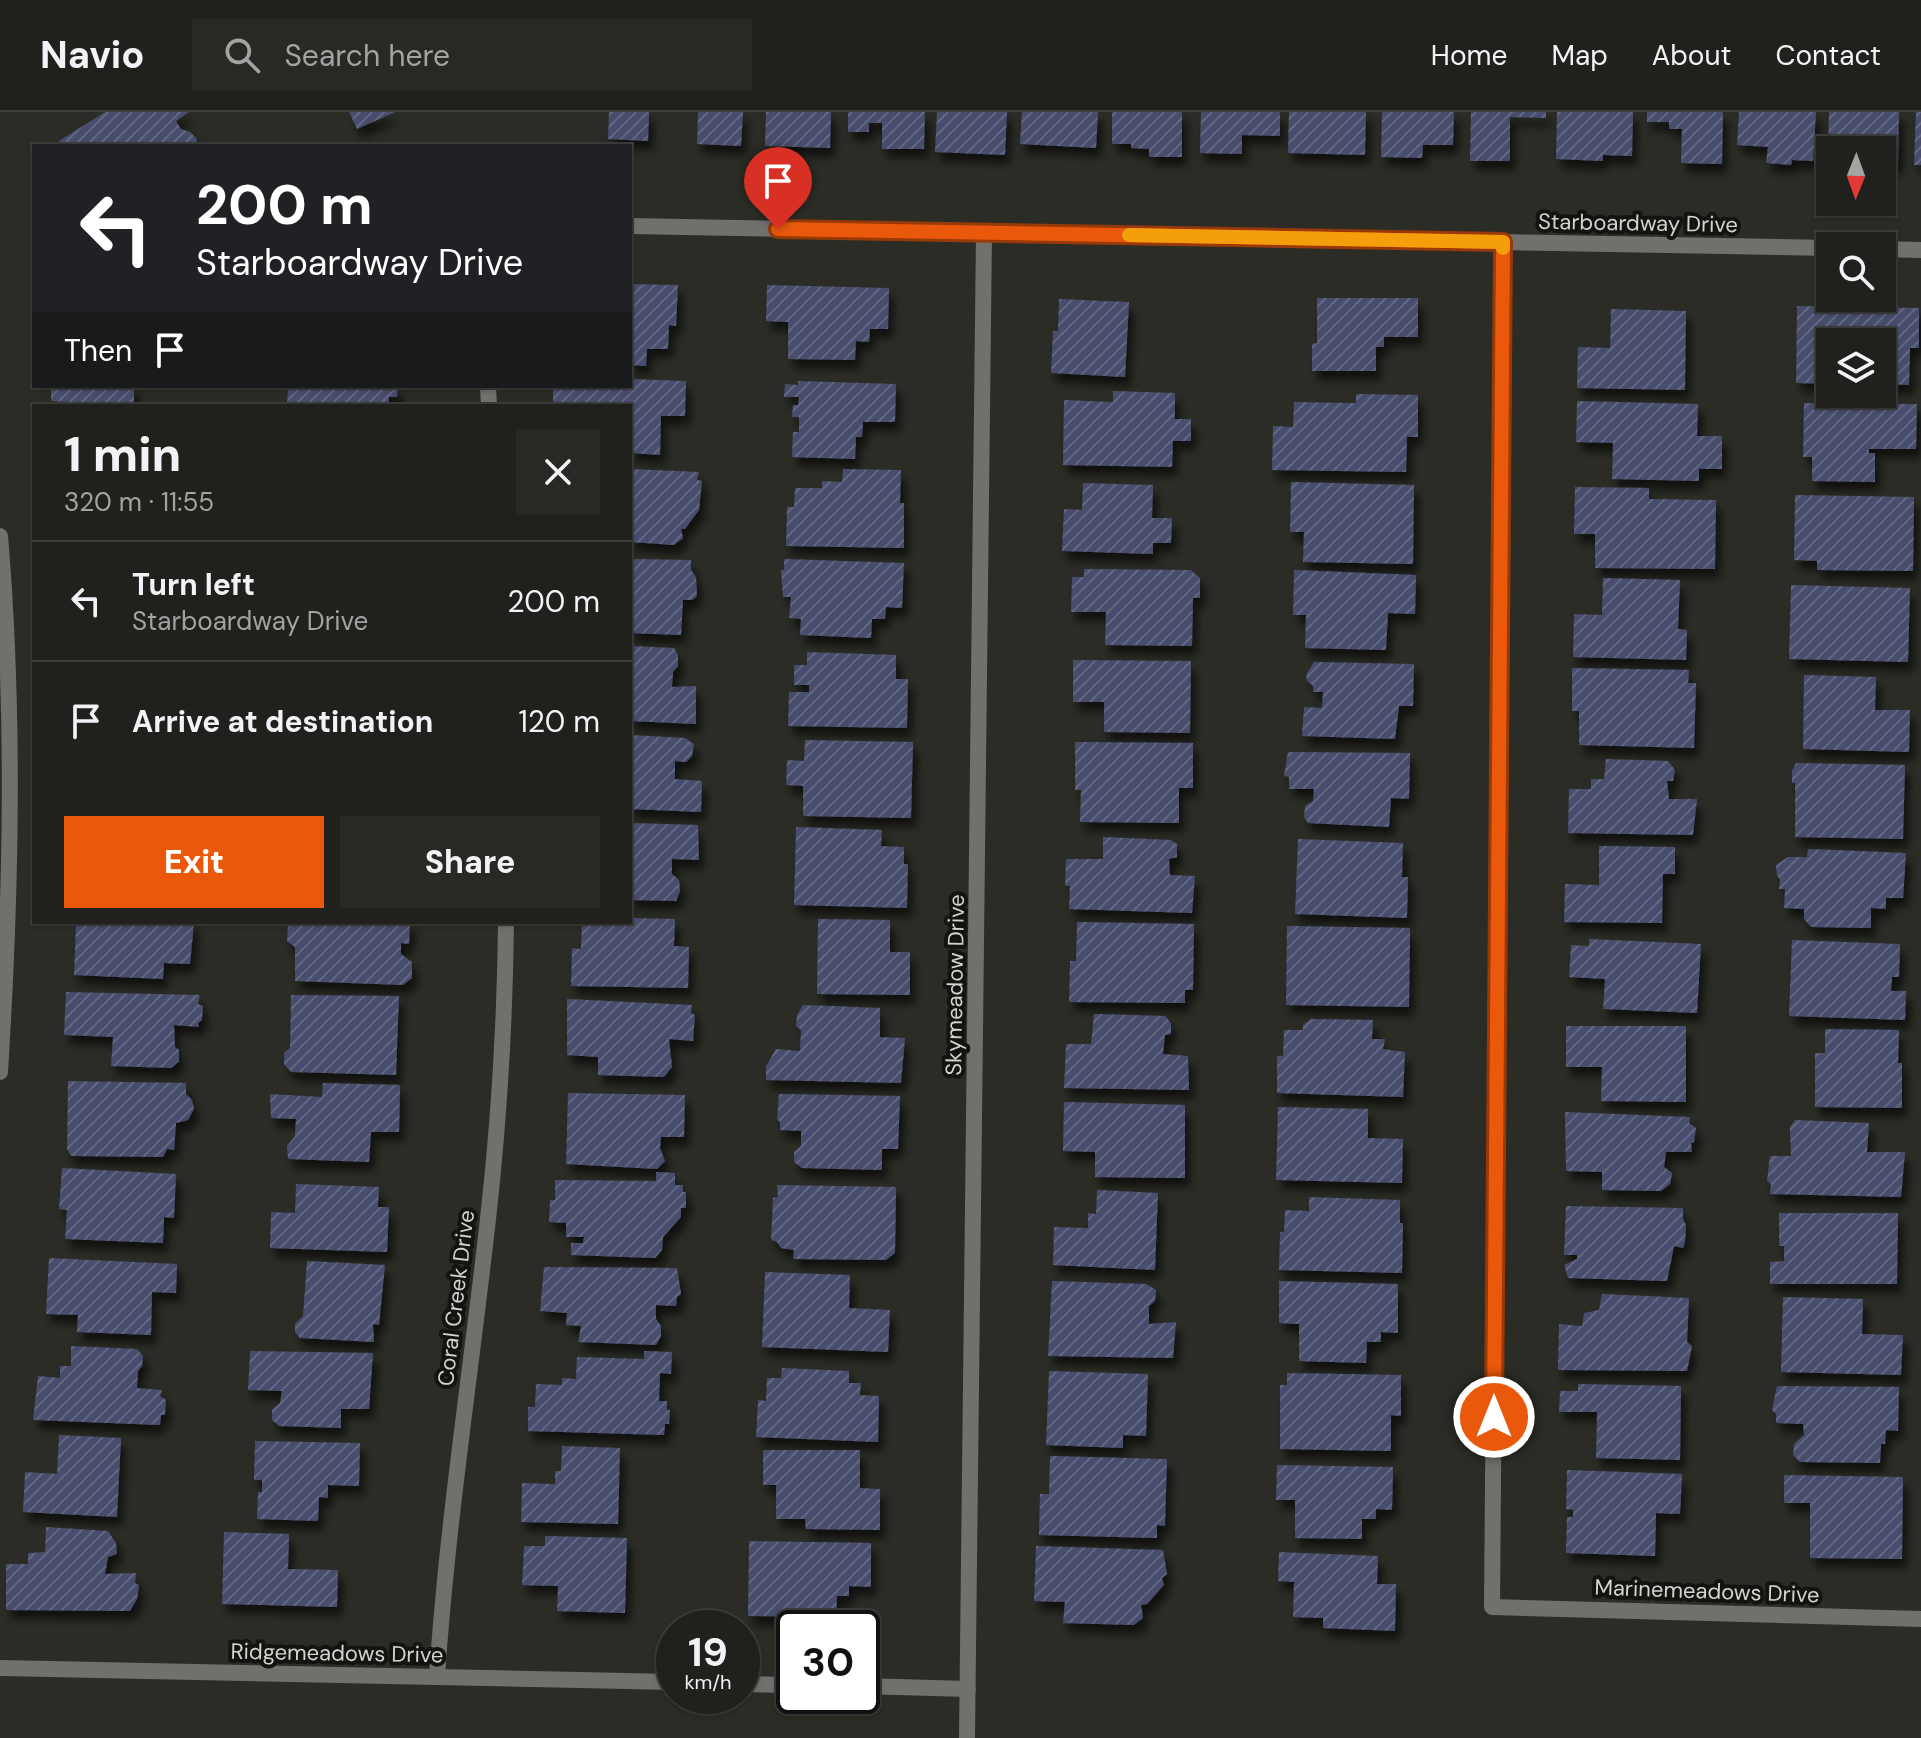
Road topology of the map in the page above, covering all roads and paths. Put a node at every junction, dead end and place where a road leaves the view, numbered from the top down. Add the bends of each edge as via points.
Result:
1 (632, 226) edge
2 (984, 233) junction
3 (1503, 242) junction
4 (1816, 248) edge
5 (1896, 249) edge
6 (1921, 250) edge
7 (0, 536) edge
8 (506, 924) edge
9 (0, 1072) edge
10 (1921, 1619) edge
11 (0, 1668) edge
12 (437, 1677) junction
13 (656, 1682) edge
14 (880, 1687) edge
15 (968, 1689) junction
16 (967, 1738) edge

1 - 2 street, Starboardway Drive
2 - 3 street, Starboardway Drive
2 - 15 street, Skymeadow Drive
3 - 4 street, Starboardway Drive
3 - 10 street, Marinemeadows Drive via 1492,1607
5 - 6 street
7 - 9 street via 9,776 8,954
8 - 12 street, Coral Creek Drive via 488,1217
11 - 12 street, Ridgemeadows Drive
12 - 13 street, Ridgemeadows Drive
14 - 15 street
15 - 16 street, Skymeadow Drive

